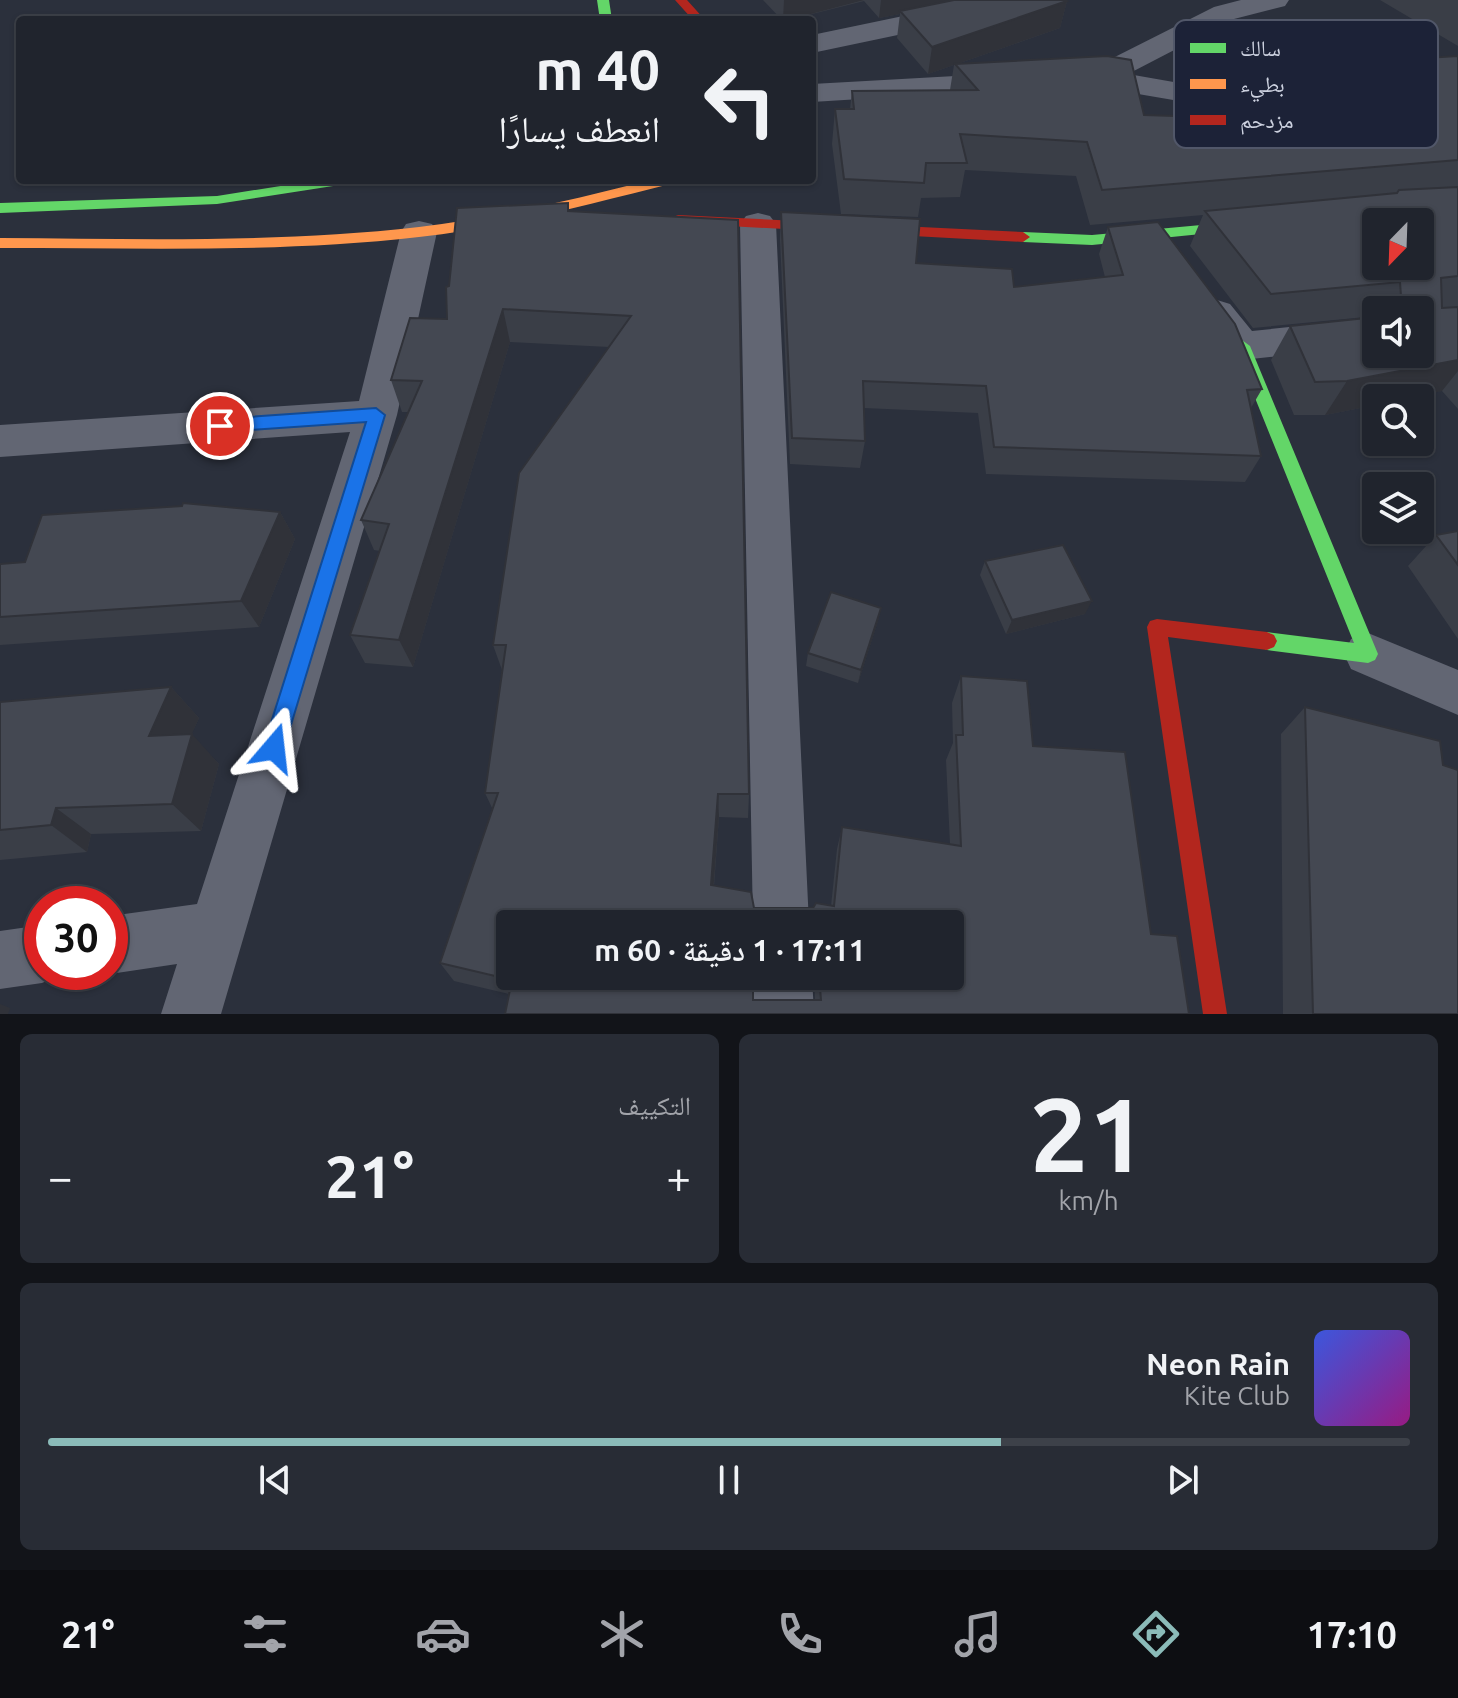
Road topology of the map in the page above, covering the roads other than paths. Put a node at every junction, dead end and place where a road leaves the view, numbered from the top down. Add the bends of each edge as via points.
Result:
1 (681, 0) edge
2 (1021, 0) edge
3 (1275, 0) edge
4 (695, 16) edge
5 (1210, 20) edge
6 (1174, 39) edge
7 (816, 43) edge
8 (1097, 78) junction
9 (1458, 79) edge
10 (1438, 80) edge
11 (1174, 91) edge
12 (816, 93) edge
13 (328, 184) edge
14 (652, 184) edge
15 (0, 208) edge
16 (532, 213) junction
17 (593, 216) edge
18 (653, 219) edge
19 (1269, 223) edge
20 (758, 224) junction
21 (419, 232) junction
22 (1158, 234) junction
23 (0, 243) edge
24 (1362, 333) edge
25 (1242, 346) junction
26 (376, 415) junction
27 (0, 441) edge
28 (1368, 654) junction
29 (1458, 693) edge
30 (781, 910) edge
31 (218, 930) junction
32 (128, 942) edge
33 (24, 957) edge
34 (0, 960) edge
35 (783, 990) edge
36 (191, 1014) edge
37 (784, 1014) edge
38 (1215, 1014) edge

1 - 4 street
2 - 7 street
3 - 5 street
6 - 8 street
8 - 11 street
8 - 12 street
9 - 10 street
13 - 15 street via 177,205
14 - 16 street
16 - 17 street
16 - 21 street
18 - 20 street
19 - 22 street
20 - 22 street via 1092,240
20 - 30 street
21 - 23 street via 271,241
21 - 26 street
22 - 25 street
24 - 25 street
25 - 28 street
26 - 27 street
26 - 31 street
28 - 29 street
28 - 38 street via 1157,627
31 - 32 street
31 - 36 street
33 - 34 street
35 - 37 street

